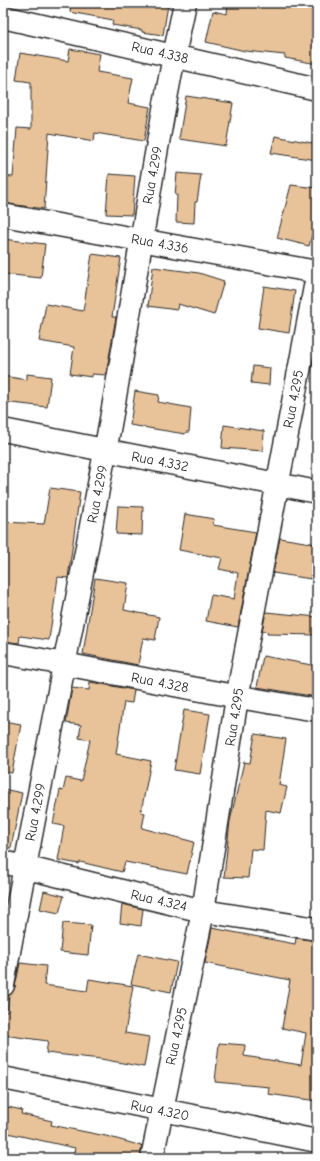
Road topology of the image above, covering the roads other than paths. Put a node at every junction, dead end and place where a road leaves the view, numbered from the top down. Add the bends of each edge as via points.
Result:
1 (185, 3) edge
2 (5, 17) edge
3 (174, 55) junction
4 (317, 89) edge
5 (3, 216) edge
6 (141, 239) junction
7 (317, 272) edge
8 (317, 276) edge
9 (3, 430) edge
10 (105, 450) junction
11 (276, 485) junction
12 (317, 492) edge
13 (3, 653) edge
14 (64, 663) junction
15 (237, 698) junction
16 (317, 710) edge
17 (3, 862) edge
18 (24, 868) junction
19 (203, 910) junction
20 (317, 929) edge
21 (3, 985) edge
22 (3, 1078) edge
23 (161, 1110) junction
24 (317, 1141) edge
25 (152, 1158) edge

1 - 3 street, Rua 4.299
2 - 3 street, Rua 4.338
3 - 4 street, Rua 4.338
3 - 6 street, Rua 4.299
5 - 6 street, Rua 4.336
6 - 7 street, Rua 4.336
6 - 10 street, Rua 4.299
8 - 11 street, Rua 4.295
9 - 10 street, Rua 4.332
10 - 11 street, Rua 4.332
10 - 14 street, Rua 4.299
11 - 12 street, Rua 4.332
11 - 15 street, Rua 4.295
13 - 14 street, Rua 4.328
14 - 15 street, Rua 4.328
14 - 18 street, Rua 4.299
15 - 16 street, Rua 4.328
15 - 19 street, Rua 4.295
17 - 18 street, Rua 4.324
18 - 19 street, Rua 4.324
18 - 21 street, Rua 4.299
19 - 20 street, Rua 4.324
19 - 23 street, Rua 4.295
22 - 23 street, Rua 4.320
23 - 24 street, Rua 4.320
23 - 25 street, Rua 4.295

